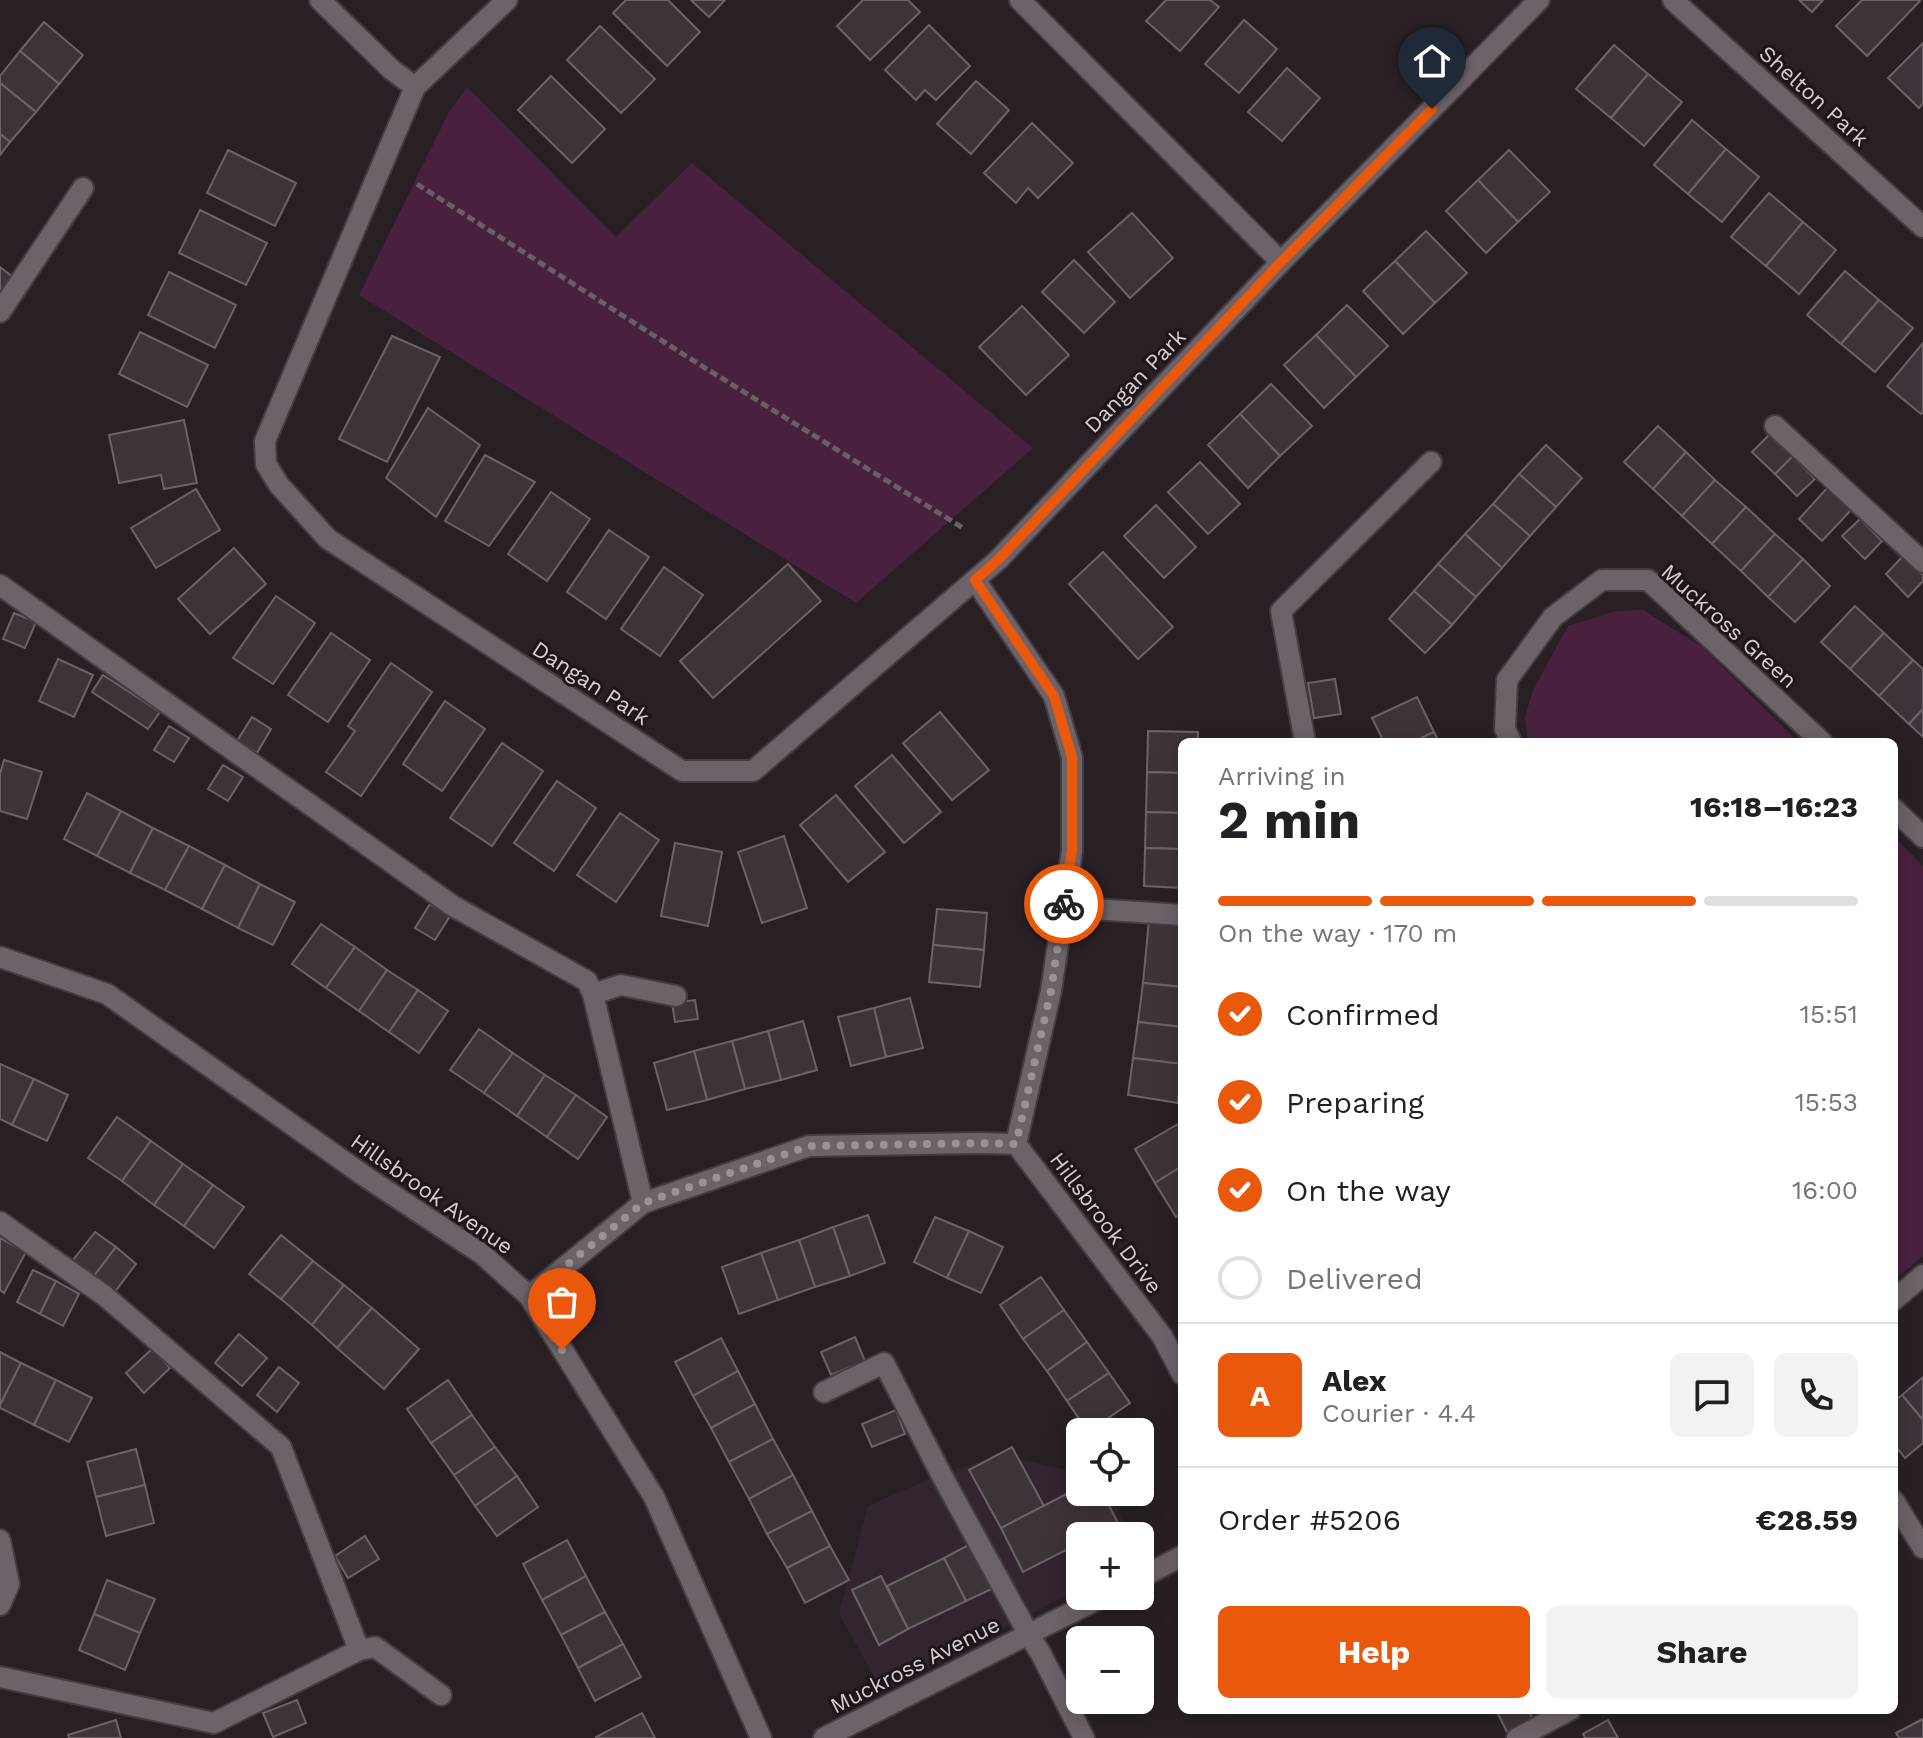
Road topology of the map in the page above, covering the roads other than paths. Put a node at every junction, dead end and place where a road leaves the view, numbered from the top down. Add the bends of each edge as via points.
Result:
1 (320, 0) edge
2 (507, 0) edge
3 (1020, 0) edge
4 (1539, 0) edge
5 (1673, 0) edge
6 (415, 87) junction
7 (83, 188) dead end
8 (1923, 227) edge
9 (1281, 262) junction
10 (0, 312) edge
11 (1775, 426) dead end
12 (1431, 462) dead end
13 (1923, 562) edge
14 (975, 580) junction
15 (0, 585) edge
16 (1304, 738) edge
17 (1509, 738) edge
18 (1818, 738) edge
19 (1898, 813) edge
20 (1923, 837) edge
21 (1064, 907) junction
22 (1178, 915) edge
23 (0, 957) edge
24 (593, 994) junction
25 (676, 996) dead end
26 (1016, 1144) junction
27 (643, 1203) junction
28 (0, 1222) edge
29 (1923, 1275) edge
30 (529, 1296) junction
31 (1898, 1297) edge
32 (1178, 1366) edge
33 (824, 1392) dead end
34 (1898, 1515) edge
35 (0, 1540) edge
36 (1923, 1548) edge
37 (1178, 1558) edge
38 (1154, 1571) edge
39 (0, 1605) edge
40 (1077, 1610) edge
41 (1029, 1635) junction
42 (359, 1650) junction
43 (0, 1677) edge
44 (441, 1695) dead end
45 (1562, 1714) edge
46 (761, 1738) edge
47 (824, 1738) edge
48 (1084, 1738) edge
49 (1517, 1738) edge

1 - 6 street
2 - 6 street, Dangan Park
3 - 9 street
4 - 9 street, Dangan Park
5 - 8 street, Shelton Park
6 - 14 street, Dangan Park via 265,441 266,464 279,485 328,539 682,771 753,771
7 - 10 street
9 - 14 street, Dangan Park
11 - 13 street
12 - 16 street via 1281,611
14 - 21 street via 1054,696 1072,757 1072,851
15 - 24 street via 453,906 587,981
17 - 18 street, Muckross Green via 1507,680 1553,617 1602,580 1648,580
19 - 20 street
21 - 22 street
21 - 26 street
23 - 30 street, Hillsbrook Avenue via 107,994 482,1254
24 - 25 street via 621,985
24 - 27 street
26 - 27 street via 809,1146
26 - 32 street, Hillsbrook Drive via 1162,1336
27 - 30 street
28 - 42 street via 105,1296 281,1447
29 - 31 street
30 - 46 street, Hillsbrook Avenue via 654,1497
33 - 41 street via 884,1363
34 - 36 street
35 - 39 street via 9,1584
37 - 38 street
40 - 41 street, Muckross Avenue
41 - 47 street, Muckross Avenue
41 - 48 street, Muckross Avenue
42 - 43 street via 214,1723
42 - 44 street via 375,1647
45 - 49 street

